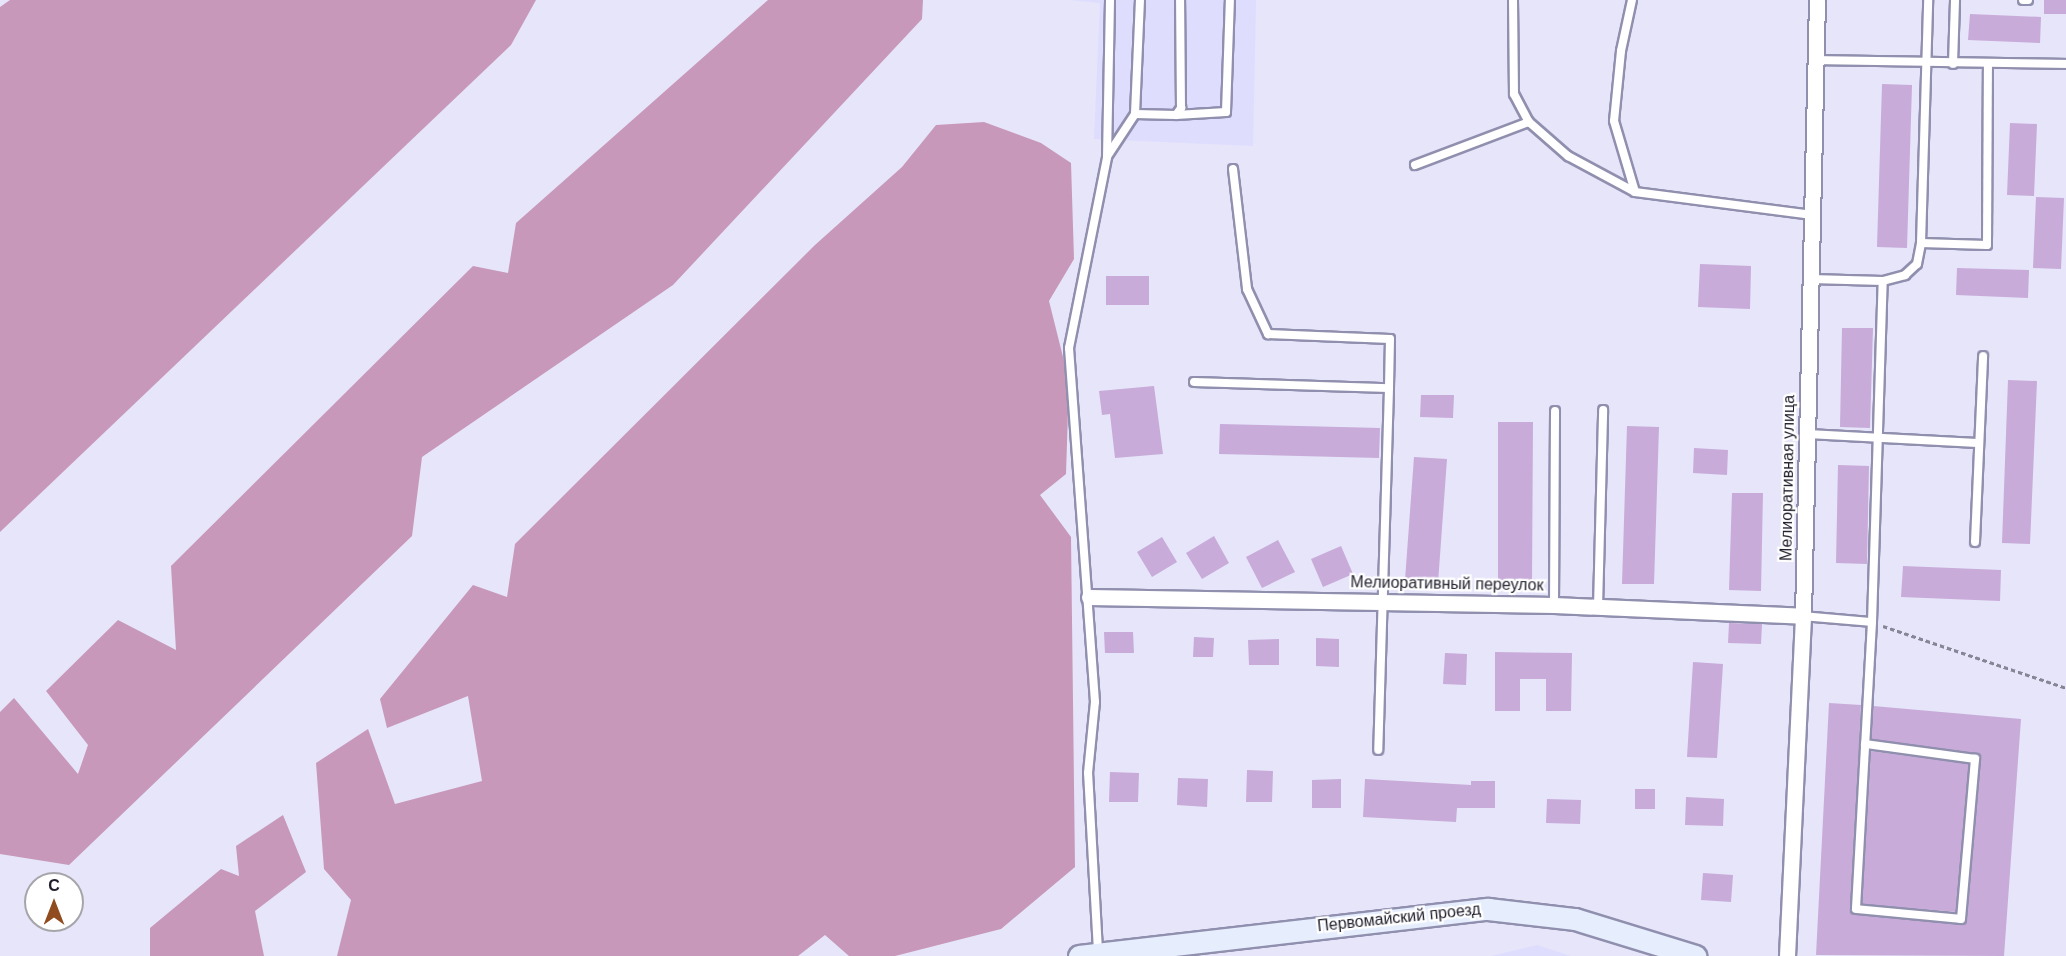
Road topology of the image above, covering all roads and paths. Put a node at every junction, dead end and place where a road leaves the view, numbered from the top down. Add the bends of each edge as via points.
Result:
1 (1110, 0) edge
2 (1140, 0) edge
3 (1180, 0) edge
4 (1230, 0) edge
5 (1513, 0) edge
6 (1632, 0) edge
7 (1817, 0) edge
8 (1928, 0) edge
9 (1955, 0) edge
10 (2023, 0) edge
11 (2028, 0) edge
12 (1815, 60) junction
13 (1926, 64) junction
14 (1953, 64) junction
15 (1988, 64) junction
16 (2066, 64) edge
17 (1135, 114) junction
18 (1176, 115) junction
19 (1529, 122) junction
20 (1107, 157) junction
21 (1415, 165) dead end
22 (1233, 169) dead end
23 (1635, 192) junction
24 (1811, 214) junction
25 (1921, 243) junction
26 (1809, 278) junction
27 (1883, 281) junction
28 (1983, 356) dead end
29 (1194, 382) dead end
30 (1389, 388) junction
31 (1603, 410) dead end
32 (1556, 411) dead end
33 (1807, 434) junction
34 (1881, 438) junction
35 (1978, 443) junction
36 (1975, 542) dead end
37 (1089, 597) junction
38 (1380, 601) junction
39 (1554, 605) junction
40 (1598, 607) junction
41 (1803, 616) junction
42 (1872, 622) junction
43 (2066, 688) edge
44 (1865, 744) junction
45 (1378, 750) dead end
46 (1088, 954) edge
47 (1695, 956) edge
48 (1787, 956) edge

1 - 20 lane
2 - 17 lane
3 - 18 lane via 1180,108
4 - 18 lane via 1226,112
5 - 19 lane via 1514,94
6 - 23 lane via 1621,51 1614,121
7 - 12 street, Мелиоративная улица
8 - 13 lane
9 - 14 lane
10 - 11 lane
12 - 13 lane
12 - 24 street, Мелиоративная улица
13 - 14 lane
13 - 25 lane
14 - 15 lane
15 - 16 lane
15 - 25 lane via 1987,245
17 - 18 lane
17 - 20 lane
19 - 21 lane
19 - 23 lane via 1568,156
20 - 37 lane via 1069,348
22 - 30 lane via 1247,290 1268,334 1390,339
23 - 24 lane
24 - 26 street, Мелиоративная улица
25 - 27 lane via 1917,264 1905,275
26 - 27 lane
26 - 33 street, Мелиоративная улица
27 - 34 lane
28 - 35 lane
29 - 30 lane
30 - 38 lane
31 - 40 lane
32 - 39 lane
33 - 34 lane
33 - 41 street, Мелиоративная улица
34 - 35 lane
34 - 42 lane
35 - 36 lane
37 - 38 street, Мелиоративный переулок
37 - 46 lane via 1095,702 1088,773
38 - 39 street, Мелиоративный переулок
38 - 45 lane
39 - 40 street, Мелиоративный переулок
40 - 41 street, Мелиоративный переулок
41 - 42 lane
41 - 48 street, Мелиоративная улица
42 - 43 path
42 - 44 lane
44 - 44 lane via 1856,909 1961,919 1975,759
46 - 47 main road, Первомайский проезд via 1488,909 1575,919

